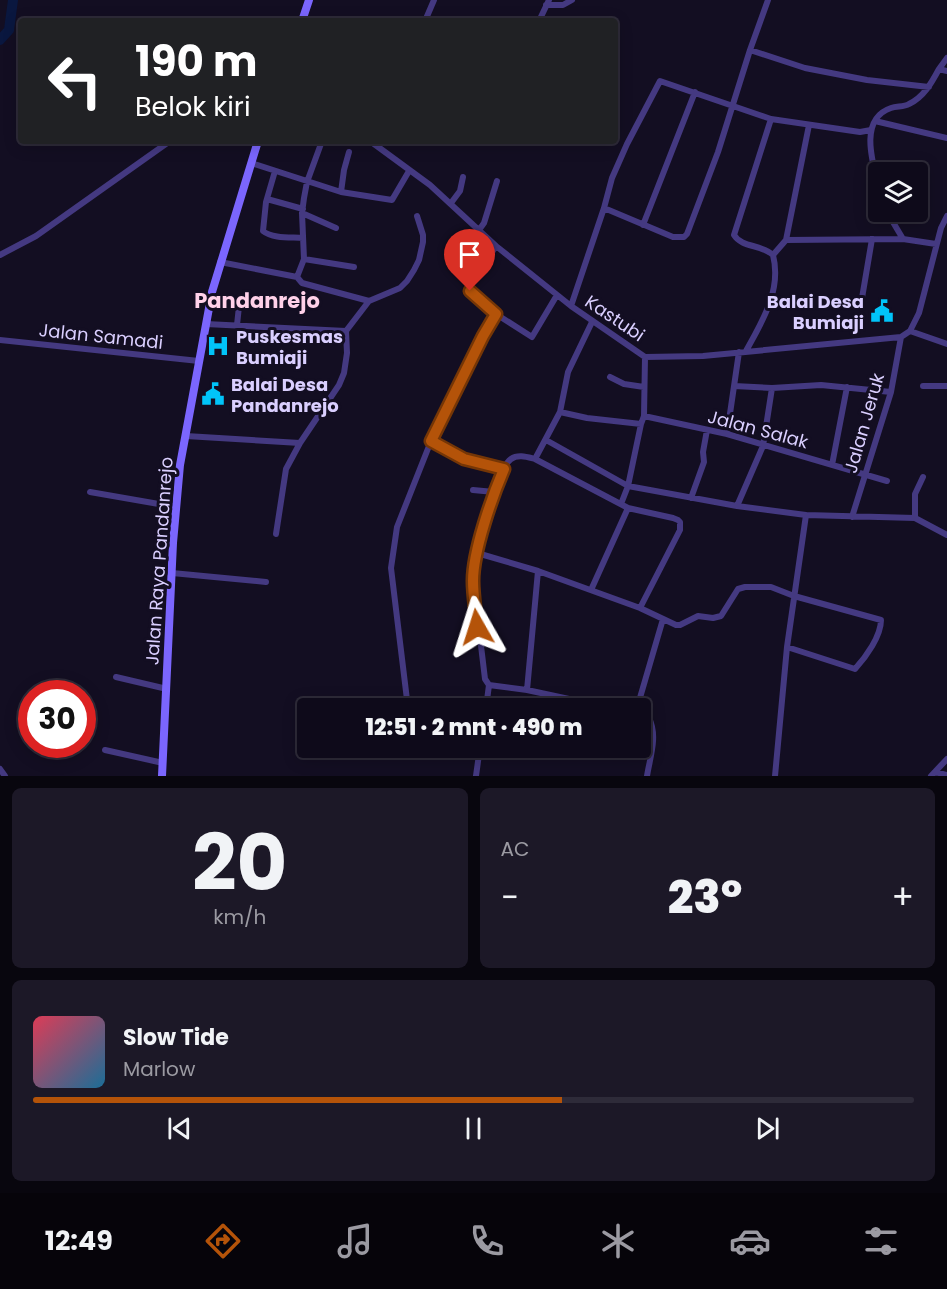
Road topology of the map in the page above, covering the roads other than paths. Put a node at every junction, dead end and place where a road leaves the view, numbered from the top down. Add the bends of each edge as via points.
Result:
1 (309, 0) edge
2 (434, 0) edge
3 (572, 0) edge
4 (768, 0) edge
5 (547, 3) edge
6 (303, 18) edge
7 (426, 18) edge
8 (540, 18) edge
9 (750, 50) junction
10 (947, 57) edge
11 (939, 69) junction
12 (947, 71) edge
13 (929, 87) junction
14 (695, 92) junction
15 (734, 105) junction
16 (771, 119) junction
17 (875, 121) junction
18 (809, 125) junction
19 (871, 130) junction
20 (947, 138) edge
21 (166, 144) edge
22 (257, 144) edge
23 (321, 144) edge
24 (373, 144) edge
25 (349, 152) dead end
26 (874, 162) edge
27 (250, 163) junction
28 (275, 171) junction
29 (409, 171) junction
30 (463, 177) dead end
31 (497, 181) dead end
32 (307, 182) junction
33 (341, 192) junction
34 (267, 199) junction
35 (451, 203) junction
36 (604, 208) junction
37 (302, 211) junction
38 (417, 216) dead end
39 (947, 216) edge
40 (893, 222) edge
41 (643, 225) junction
42 (336, 228) dead end
43 (944, 229) edge
44 (479, 230) junction
45 (303, 238) junction
46 (872, 239) junction
47 (903, 239) junction
48 (786, 240) junction
49 (936, 244) junction
50 (496, 246) junction
51 (0, 255) edge
52 (773, 255) junction
53 (304, 259) junction
54 (220, 262) junction
55 (354, 267) dead end
56 (297, 277) junction
57 (557, 295) junction
58 (240, 297) dead end
59 (369, 301) junction
60 (861, 304) dead end
61 (571, 306) junction
62 (496, 314) junction
63 (592, 322) junction
64 (206, 324) junction
65 (237, 326) junction
66 (346, 331) junction
67 (910, 331) junction
68 (902, 337) junction
69 (0, 340) edge
70 (947, 344) edge
71 (742, 351) junction
72 (645, 357) junction
73 (199, 361) junction
74 (610, 377) dead end
75 (734, 386) junction
76 (923, 386) dead end
77 (947, 386) edge
78 (645, 387) junction
79 (847, 387) junction
80 (772, 388) junction
81 (891, 392) junction
82 (560, 412) junction
83 (644, 416) junction
84 (641, 424) junction
85 (707, 430) junction
86 (727, 434) junction
87 (186, 436) junction
88 (546, 440) junction
89 (431, 441) junction
90 (300, 443) junction
91 (763, 446) junction
92 (535, 459) junction
93 (832, 465) junction
94 (504, 469) junction
95 (864, 475) junction
96 (923, 477) dead end
97 (887, 481) dead end
98 (628, 486) junction
99 (473, 490) dead end
100 (90, 492) dead end
101 (494, 492) junction
102 (691, 498) junction
103 (621, 504) junction
104 (737, 506) junction
105 (176, 507) junction
106 (628, 508) junction
107 (806, 515) junction
108 (852, 517) junction
109 (915, 518) junction
110 (276, 534) dead end
111 (947, 535) edge
112 (477, 553) junction
113 (538, 571) junction
114 (172, 573) junction
115 (266, 582) dead end
116 (591, 590) junction
117 (794, 596) junction
118 (640, 608) junction
119 (663, 619) junction
120 (787, 647) junction
121 (116, 678) dead end
122 (489, 685) junction
123 (167, 689) junction
124 (527, 690) junction
125 (407, 698) edge
126 (487, 698) edge
127 (564, 698) edge
128 (640, 698) edge
129 (651, 722) edge
130 (105, 750) dead end
131 (651, 754) edge
132 (478, 758) edge
133 (650, 758) edge
134 (947, 759) edge
135 (163, 763) junction
136 (0, 769) edge
137 (933, 774) edge
138 (947, 775) edge
139 (5, 776) edge
140 (162, 776) edge
141 (476, 776) edge
142 (647, 776) edge
143 (775, 776) edge

1 - 6 main road
2 - 7 street
3 - 5 street via 563,5
4 - 9 street
5 - 8 street
9 - 13 street via 805,68
9 - 15 street
10 - 11 street
11 - 12 street
11 - 13 street
13 - 17 street via 909,105 891,108
14 - 15 street
14 - 36 street via 658,82 612,178
14 - 41 street
15 - 16 street
15 - 41 street via 687,234 673,237
16 - 18 street
16 - 52 street via 734,235 742,243 766,249
17 - 19 street
17 - 20 street
18 - 19 street
18 - 48 street
19 - 26 street
21 - 51 street via 36,236
22 - 27 main road, Jalan Raya Pandanrejo
23 - 32 street
24 - 29 street, Kastubi
25 - 33 street
27 - 28 street
27 - 54 main road, Jalan Raya Pandanrejo
28 - 32 street
28 - 34 street
29 - 33 street via 390,200
29 - 35 street, Kastubi
30 - 35 street via 460,191
31 - 44 street
32 - 33 street
32 - 37 street
34 - 37 street
34 - 45 street via 262,227 266,234
35 - 44 street, Kastubi
36 - 41 street
36 - 61 street
37 - 42 street
37 - 45 street
38 - 59 street via 423,235 419,260 407,281
39 - 43 street
40 - 47 street
43 - 49 street
44 - 50 street, Kastubi
45 - 53 street
46 - 47 street
46 - 48 street
46 - 60 street
47 - 49 street
48 - 52 street
49 - 67 street via 922,302
50 - 57 street, Kastubi
50 - 62 street via 469,286 472,294
52 - 71 street via 775,277 769,309
53 - 55 street
53 - 56 street
54 - 56 street
54 - 64 main road, Jalan Raya Pandanrejo
56 - 59 street via 302,283
57 - 61 street, Kastubi
57 - 62 street via 532,337
58 - 65 street
59 - 66 street
61 - 63 street, Kastubi
62 - 89 street
63 - 72 street, Kastubi
63 - 82 street via 568,372
64 - 65 street
64 - 73 main road, Jalan Raya Pandanrejo
65 - 66 street
66 - 90 street via 345,363 339,386
67 - 68 street
67 - 70 street
68 - 71 street, Kastubi
68 - 81 street, Jalan Jeruk
69 - 73 street, Jalan Samadi
71 - 72 street, Kastubi
71 - 75 street
72 - 78 street
73 - 87 main road, Jalan Raya Pandanrejo
74 - 78 street
75 - 80 street
75 - 86 street
76 - 77 street
78 - 83 street
79 - 80 street
79 - 81 street
79 - 93 street
80 - 91 street
81 - 95 street, Jalan Jeruk
82 - 84 street
82 - 88 street
83 - 84 street
83 - 85 street, Jalan Salak
84 - 98 street
85 - 86 street, Jalan Salak
85 - 102 street via 704,462
86 - 91 street, Jalan Salak
87 - 90 street
87 - 105 main road, Jalan Raya Pandanrejo
88 - 92 street
88 - 98 street
89 - 94 street via 464,459
89 - 125 street via 397,527 390,568
90 - 110 street via 286,469
91 - 93 street, Jalan Salak
91 - 104 street
92 - 94 street via 515,457
92 - 103 street
93 - 95 street, Jalan Salak
94 - 101 street
95 - 97 street, Jalan Salak
95 - 108 street, Jalan Jeruk
96 - 109 street via 915,494
98 - 102 street
98 - 103 street
99 - 101 street
100 - 105 street
101 - 112 street
102 - 104 street
103 - 106 street
104 - 107 street
105 - 114 main road, Jalan Raya Pandanrejo
106 - 116 street
106 - 118 street via 673,518 681,525
107 - 108 street
107 - 117 street
108 - 109 street
109 - 111 street
112 - 113 street
112 - 122 street via 473,579 476,612
113 - 116 street
113 - 124 street
114 - 115 street
114 - 123 main road, Jalan Raya Pandanrejo
116 - 118 street
117 - 119 street via 771,587 745,586 738,589 724,613 716,618 698,616 680,625
117 - 120 street
117 - 120 street via 882,623 855,669
118 - 119 street
119 - 128 street
120 - 143 street
121 - 123 street
122 - 124 street
122 - 126 street
123 - 135 main road, Jalan Raya Pandanrejo
124 - 127 street
129 - 131 street
130 - 135 street
132 - 141 street
133 - 142 street
134 - 137 street
135 - 140 main road, Jalan Raya Pandanrejo
136 - 139 street
137 - 138 street

